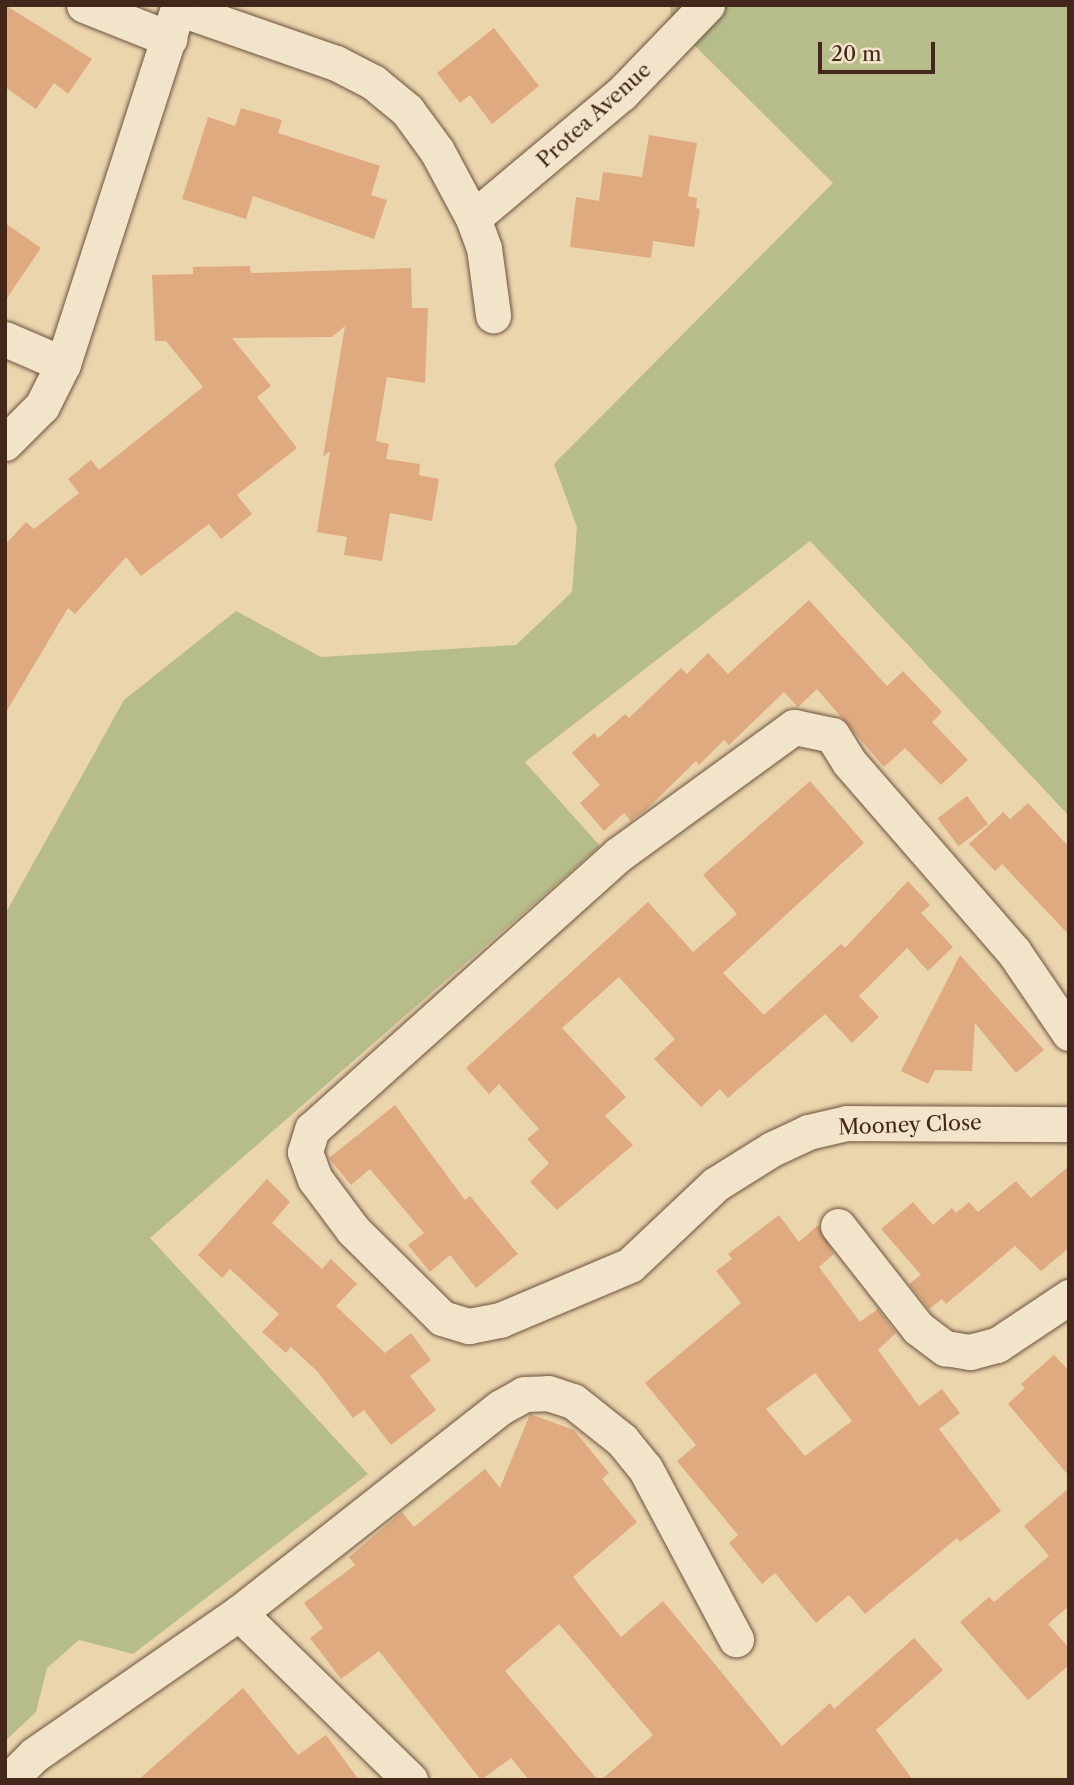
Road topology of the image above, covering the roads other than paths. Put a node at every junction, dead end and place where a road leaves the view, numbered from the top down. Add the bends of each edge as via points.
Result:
1 (84, 5) edge
2 (707, 5) edge
3 (176, 17) edge
4 (473, 218) junction
5 (493, 315) dead end
6 (5, 340) edge
7 (63, 364) junction
8 (5, 443) edge
9 (1069, 1033) edge
10 (1069, 1124) edge
11 (838, 1226) dead end
12 (1069, 1297) edge
13 (239, 1613) junction
14 (736, 1639) dead end
15 (9, 1780) edge
16 (410, 1780) edge

1 - 3 street
2 - 4 street, Protea Avenue via 621,94
3 - 4 street via 336,64 373,82 407,110 437,151
3 - 7 street
4 - 5 street via 484,248
6 - 7 street
7 - 8 street via 42,407
9 - 10 street, Mooney Close via 1014,952 849,762 832,735 794,727 618,854 312,1129 305,1152 315,1180 353,1230 442,1318 468,1326 500,1320 629,1265 716,1185 808,1132 847,1123
11 - 12 street via 918,1328 945,1348 970,1352 997,1345
13 - 14 street via 501,1408 524,1394 548,1393 573,1401 600,1419 645,1468
13 - 15 street via 34,1755
13 - 16 street

